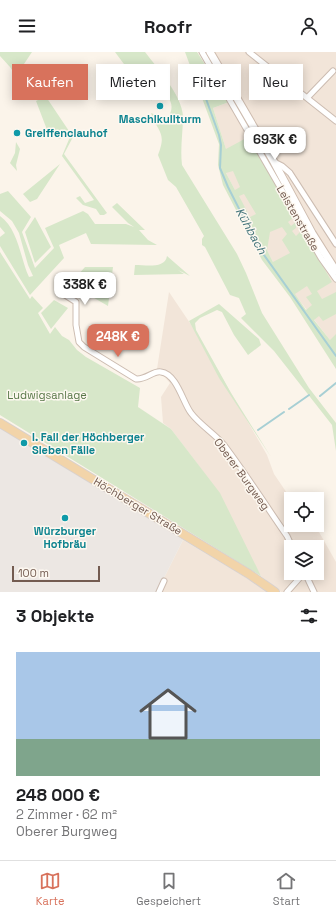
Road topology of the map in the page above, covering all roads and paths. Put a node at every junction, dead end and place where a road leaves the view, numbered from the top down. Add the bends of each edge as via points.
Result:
1 (202, 52) edge
2 (210, 52) edge
3 (249, 52) edge
4 (334, 71) dead end
5 (307, 98) junction
6 (336, 120) edge
7 (274, 162) junction
8 (336, 244) edge
9 (336, 271) edge
10 (336, 278) edge
11 (65, 295) dead end
12 (0, 423) edge
13 (288, 540) edge
14 (298, 580) edge
15 (308, 580) edge
16 (164, 581) dead end
17 (159, 592) edge
18 (274, 592) edge
19 (287, 592) edge
20 (314, 592) edge

1 - 10 street, Leistenstraße via 321,258
2 - 7 main road, Leistenstraße
3 - 5 street
4 - 5 street
5 - 6 street
7 - 8 street via 290,173
7 - 9 main road, Leistenstraße via 312,233
11 - 13 street, Oberer Burgweg via 76,302 76,330 82,345 136,379 142,380 163,372 173,382 184,396 191,414 223,444
12 - 18 main road, Höchberger Straße via 236,566
14 - 19 street
15 - 20 street
16 - 17 street

